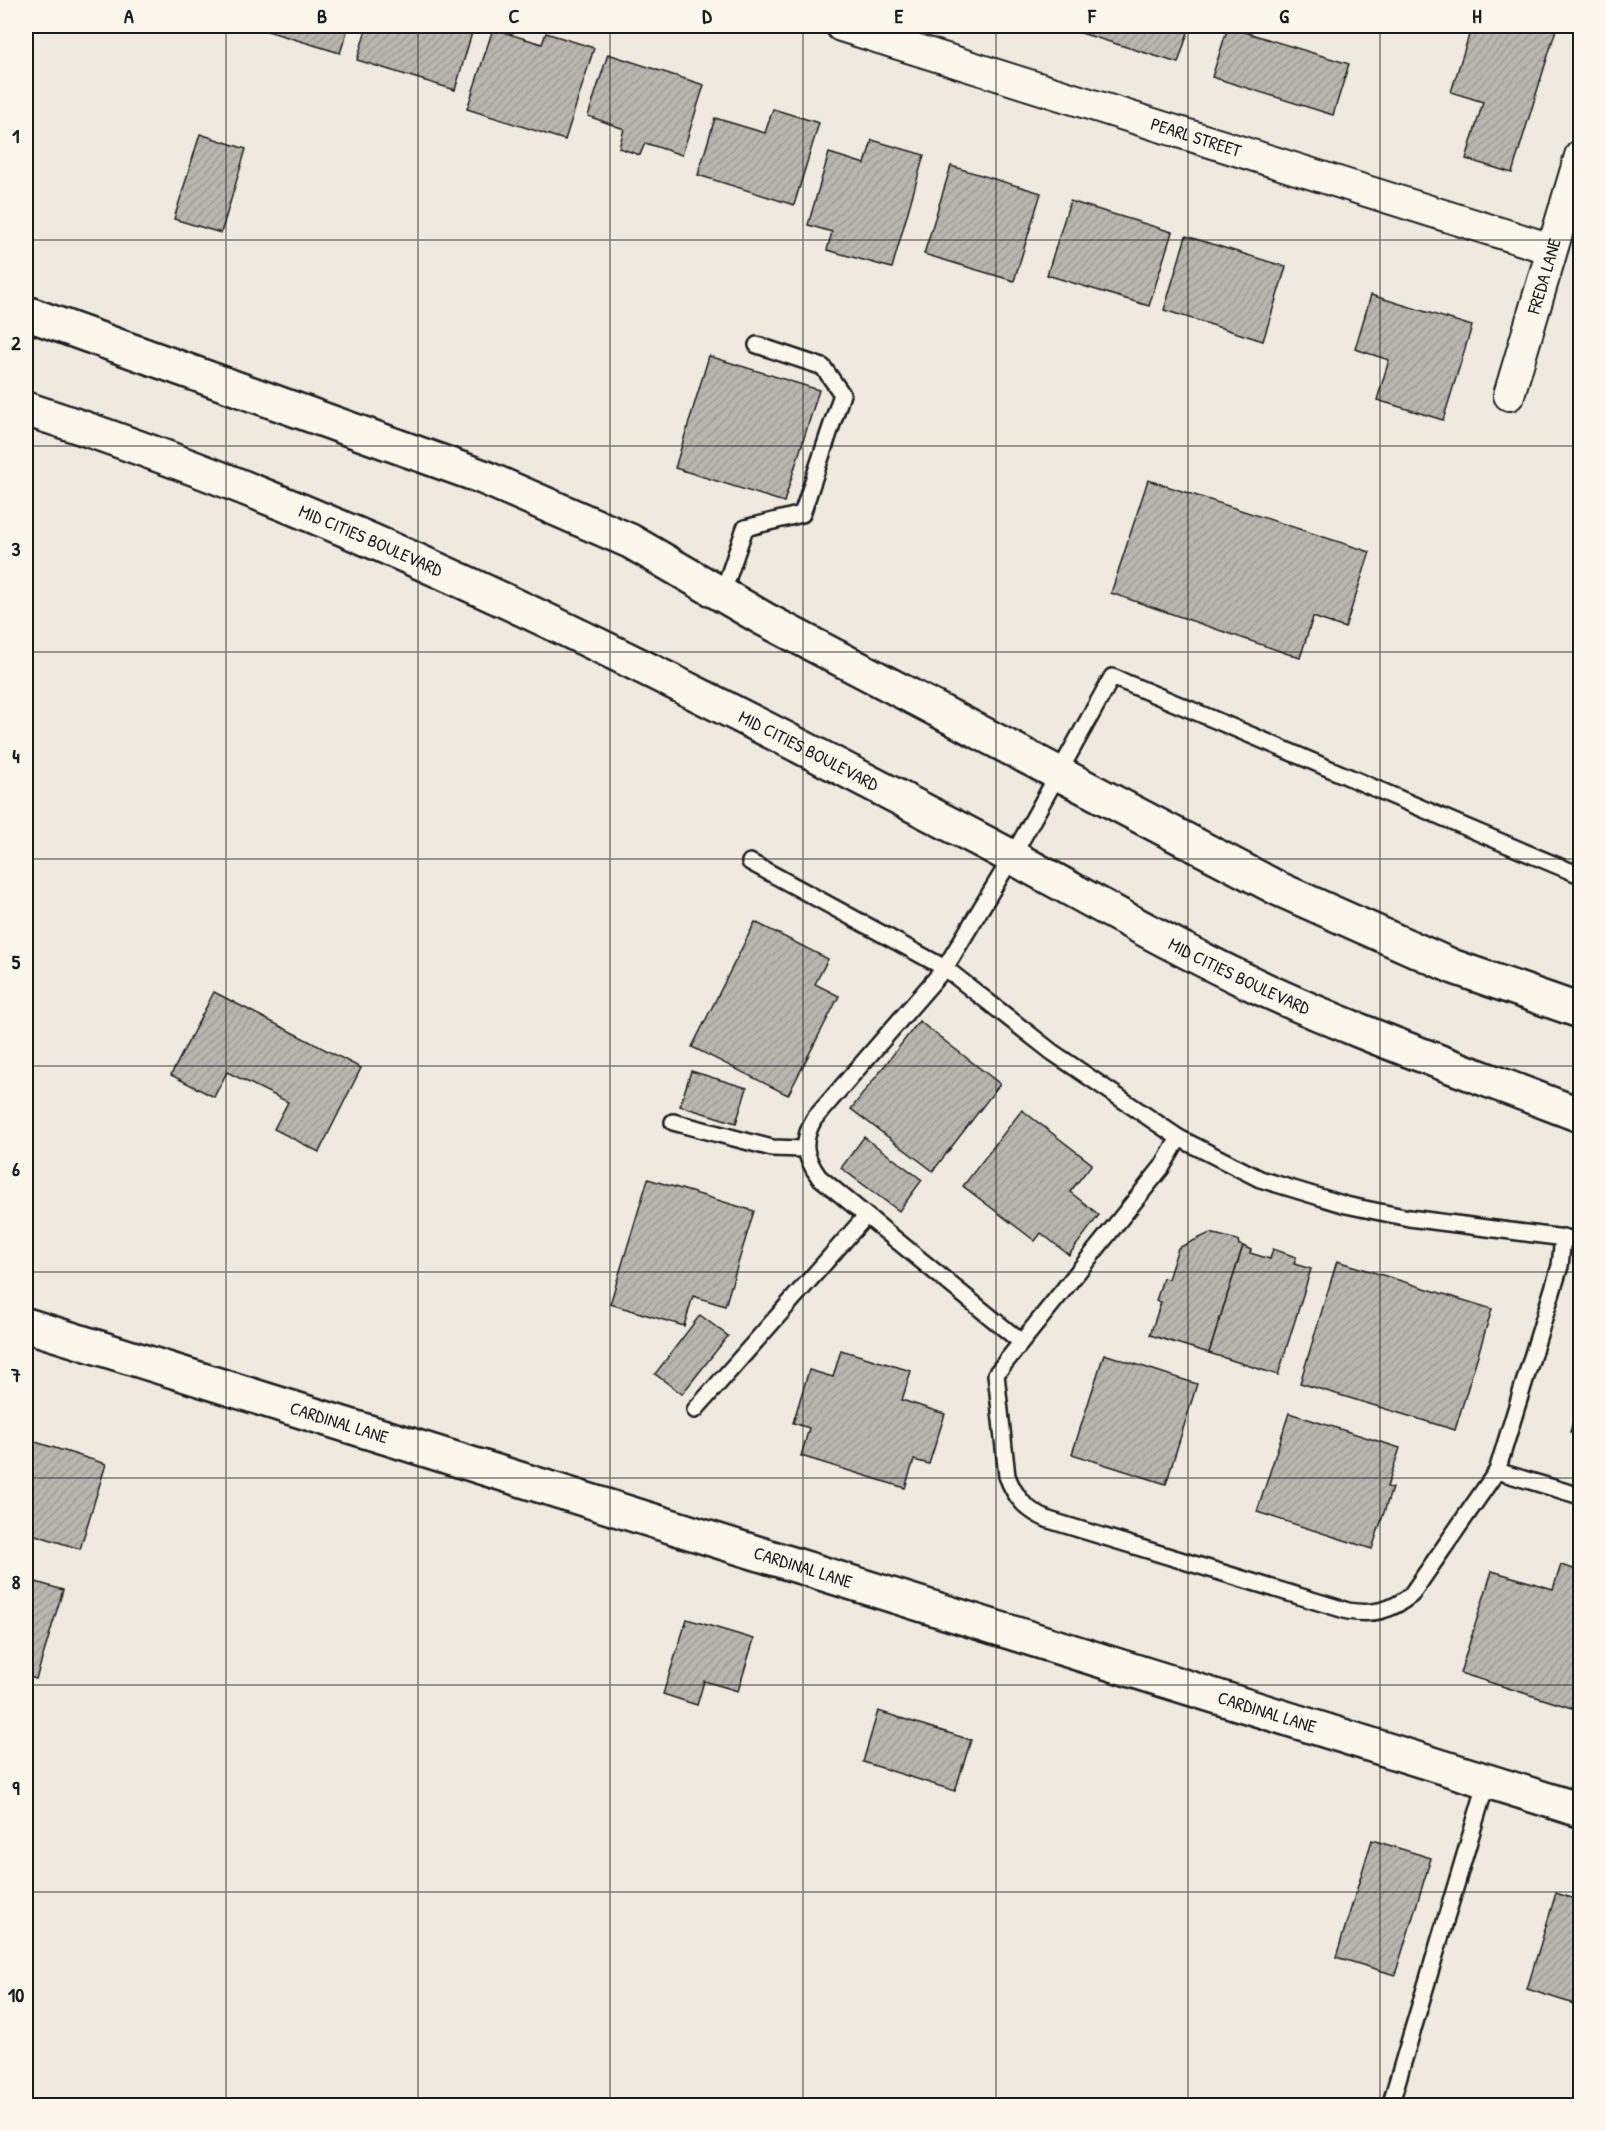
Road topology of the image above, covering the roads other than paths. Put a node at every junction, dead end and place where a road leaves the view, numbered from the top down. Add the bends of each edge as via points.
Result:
1 (841, 26) edge
2 (1581, 156) edge
3 (1551, 249) junction
4 (26, 313) edge
5 (757, 345) dead end
6 (1509, 395) dead end
7 (26, 409) edge
8 (723, 595) junction
9 (1058, 774) junction
10 (1012, 857) junction
11 (750, 862) dead end
12 (1581, 875) edge
13 (945, 968) junction
14 (1581, 1011) edge
15 (1581, 1115) edge
16 (673, 1122) dead end
17 (1179, 1138) junction
18 (804, 1149) junction
19 (866, 1216) junction
20 (1563, 1237) junction
21 (1581, 1240) edge
22 (26, 1325) edge
23 (1021, 1342) junction
24 (695, 1410) dead end
25 (1497, 1471) junction
26 (1581, 1496) edge
27 (1487, 1781) junction
28 (1581, 1810) edge
29 (1390, 2106) edge

1 - 3 street, PEARL STREET
2 - 3 street, FREDA LANE
3 - 6 street, FREDA LANE
4 - 8 main road via 483,477 630,541
5 - 8 lane via 824,367 843,394 802,514 745,528
7 - 10 main road, MID CITIES BOULEVARD via 118,439 378,544 519,607 714,702
8 - 9 main road
9 - 10 lane
9 - 12 lane via 1112,677
9 - 14 main road via 1279,889 1454,967
10 - 13 lane
10 - 15 main road, MID CITIES BOULEVARD via 1236,976 1343,1024
11 - 13 lane
13 - 17 lane via 1052,1052
13 - 18 lane via 814,1119 805,1134
16 - 18 lane via 772,1148
17 - 20 lane via 1260,1179 1346,1205 1455,1225
17 - 23 lane via 1162,1167
18 - 19 lane via 819,1177
19 - 23 lane
19 - 24 lane
20 - 21 lane
20 - 25 lane via 1560,1266
22 - 27 main road, CARDINAL LANE
23 - 25 lane via 996,1374 1007,1476 1012,1490 1034,1514 1348,1611 1384,1611 1411,1595
25 - 26 lane
27 - 28 main road, CARDINAL LANE
27 - 29 lane

